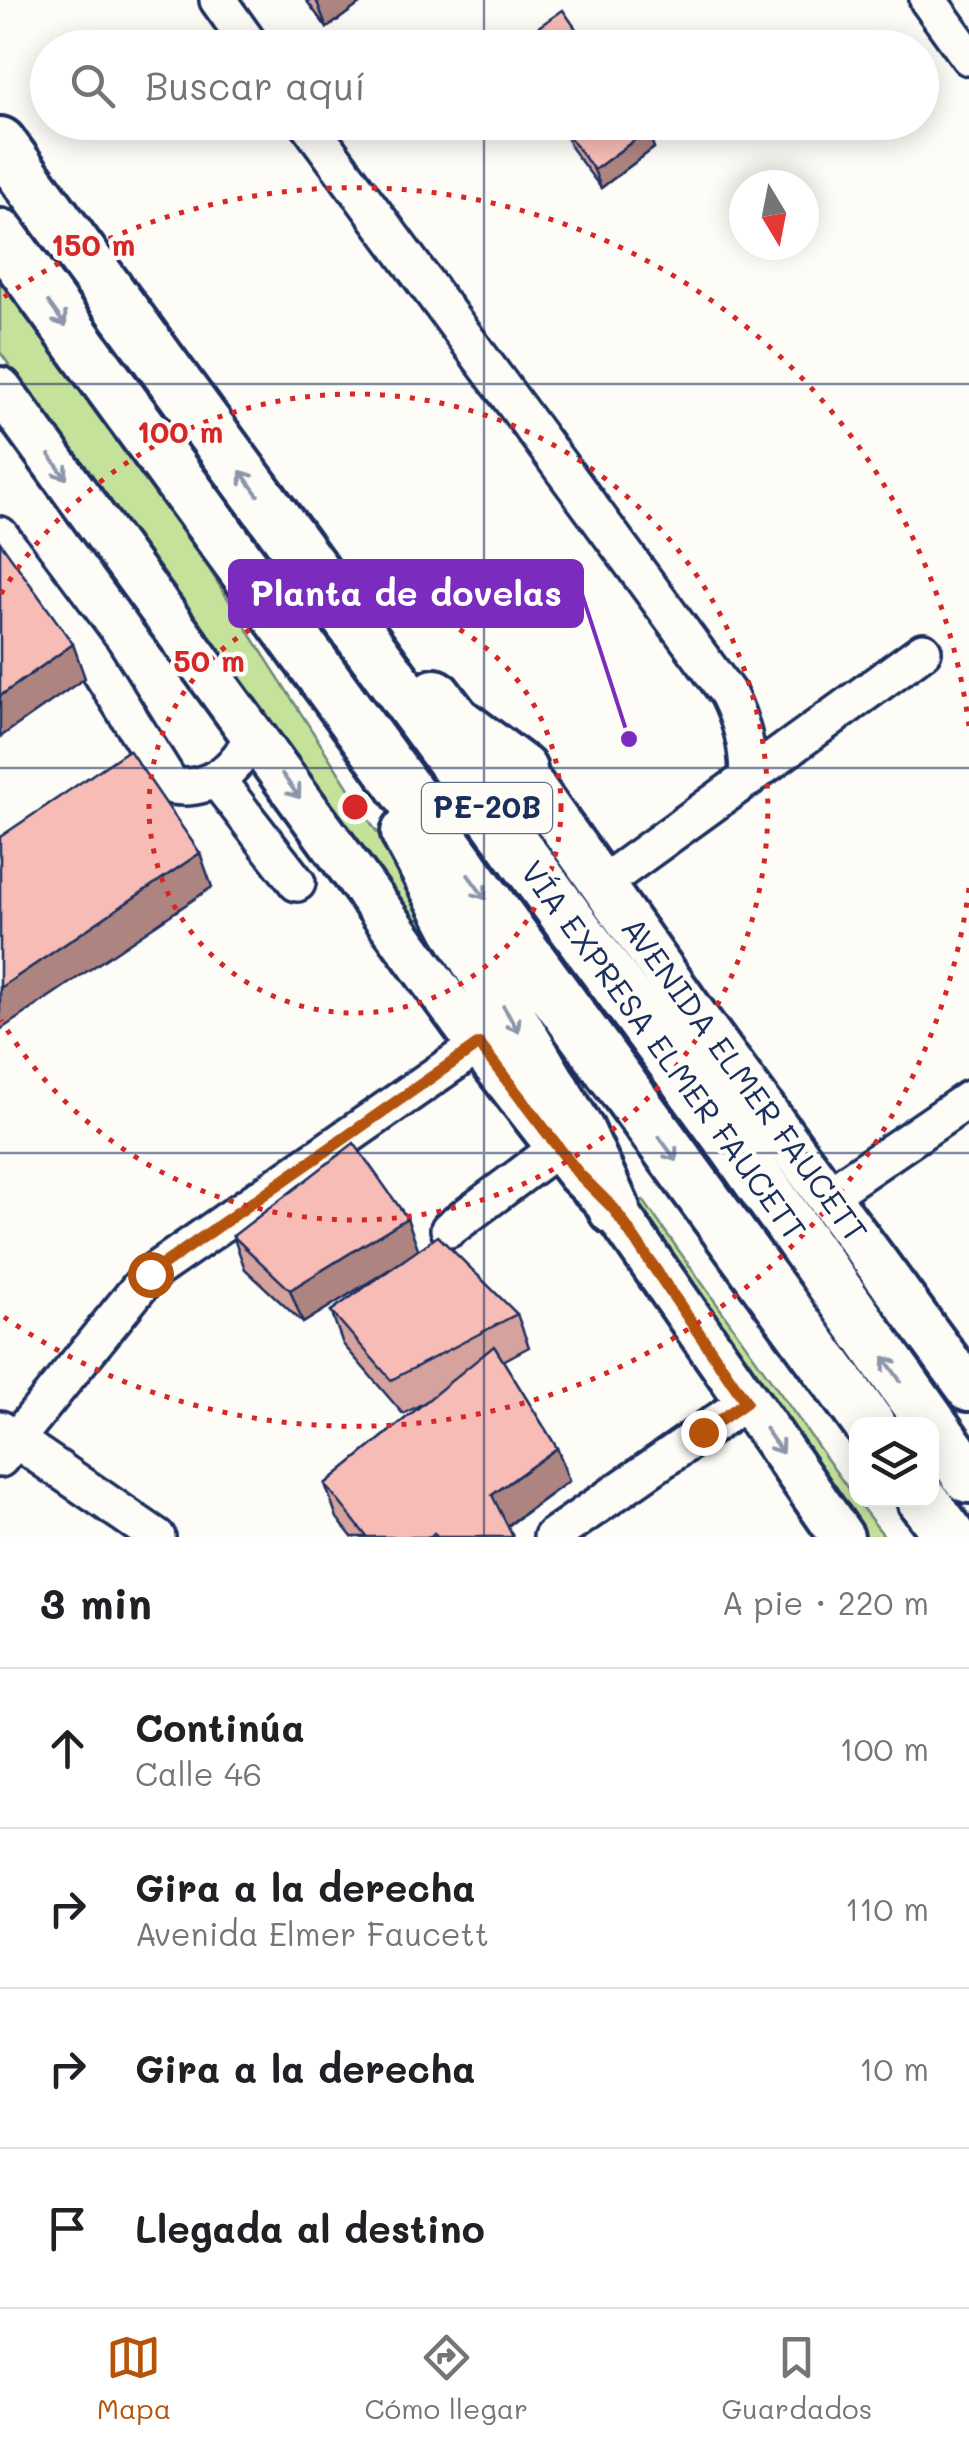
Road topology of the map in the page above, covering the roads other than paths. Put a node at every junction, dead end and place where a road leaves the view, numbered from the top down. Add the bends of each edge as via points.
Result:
1 (218, 0) edge
2 (928, 0) edge
3 (239, 30) edge
4 (969, 57) edge
5 (321, 140) edge
6 (0, 143) edge
7 (0, 235) edge
8 (0, 389) edge
9 (0, 534) edge
10 (288, 536) junction
11 (923, 651) dead end
12 (331, 686) junction
13 (253, 734) junction
14 (148, 748) junction
15 (118, 769) edge
16 (521, 770) joint
17 (748, 778) junction
18 (217, 780) junction
19 (296, 883) dead end
20 (602, 884) junction
21 (479, 1044) junction
22 (969, 1099) edge
23 (559, 1147) junction
24 (827, 1196) junction
25 (614, 1209) junction
26 (450, 1229) dead end
27 (962, 1370) edge
28 (746, 1402) junction
29 (864, 1417) edge
30 (5, 1442) edge
31 (969, 1477) edge
32 (929, 1507) edge
33 (157, 1537) edge
34 (552, 1537) edge
35 (842, 1537) edge
36 (951, 1537) edge

1 - 3 street
2 - 4 street
5 - 17 street via 728,694 748,747
10 -> 6 highway, VÍA EXPRESA ELMER FAUCETT / PE-20B
7 -> 12 highway, VÍA EXPRESA ELMER FAUCETT / PE-20B
8 -> 13 main road
9 - 14 street
10 - 16 highway via 336,566 455,721
31 -> 10 highway, VÍA EXPRESA ELMER FAUCETT / PE-20B
11 - 17 street
12 -> 25 highway via 456,928 579,1132
12 -> 29 highway, VÍA EXPRESA ELMER FAUCETT / PE-20B
13 - 18 street via 244,755
13 -> 21 main road
14 - 15 street
14 - 18 street via 172,786
16 - 20 main road, AVENIDA ELMER FAUCETT
17 - 20 street
18 - 19 street
20 - 24 main road, AVENIDA ELMER FAUCETT
21 - 23 main road
21 - 30 street via 150,1274
22 - 24 street
23 - 25 main road
23 - 26 street
24 - 27 main road, AVENIDA ELMER FAUCETT
25 - 28 main road
28 - 34 street
28 -> 35 main road
30 - 33 street
32 - 36 highway

